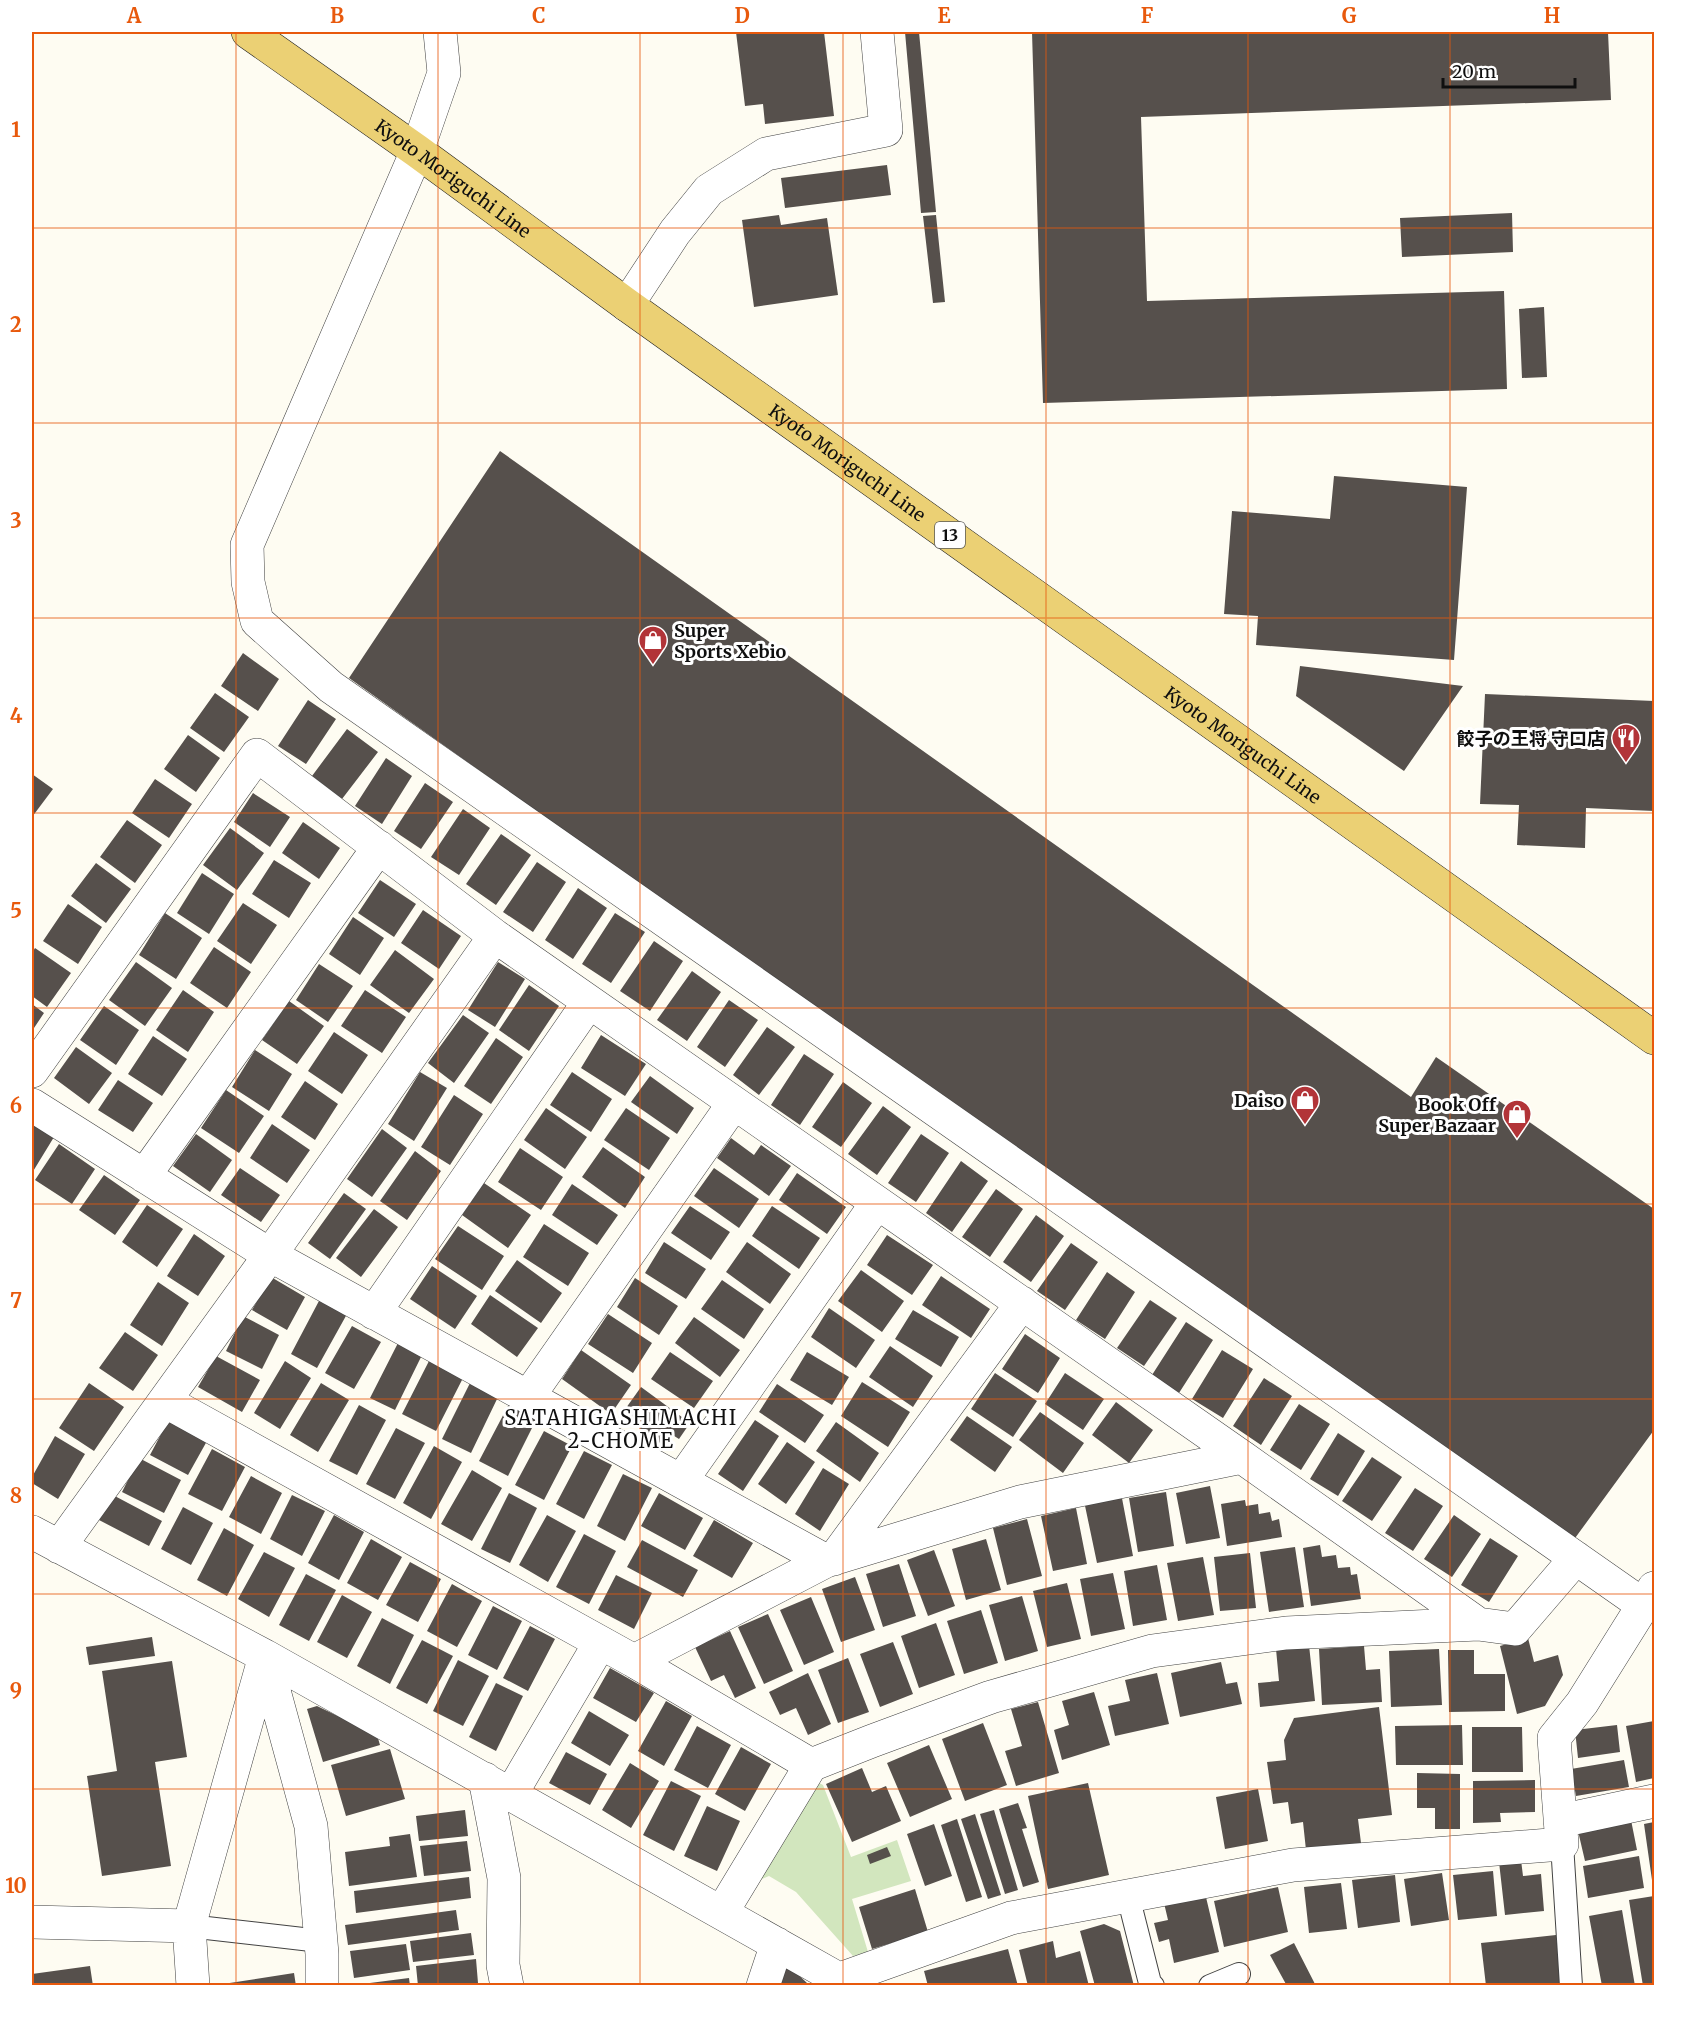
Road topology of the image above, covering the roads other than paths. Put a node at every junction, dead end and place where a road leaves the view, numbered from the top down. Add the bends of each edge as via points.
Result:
1 (248, 32) edge
2 (440, 32) edge
3 (877, 32) edge
4 (417, 151) junction
5 (627, 305) junction
6 (379, 848) junction
7 (495, 936) junction
8 (589, 1002) junction
9 (1654, 1038) edge
10 (32, 1071) edge
11 (734, 1103) junction
12 (32, 1105) edge
13 (144, 1176) junction
14 (877, 1203) junction
15 (270, 1256) junction
16 (1022, 1303) junction
17 (374, 1313) junction
18 (528, 1397) junction
19 (165, 1401) junction
20 (1242, 1457) junction
21 (681, 1481) junction
22 (45, 1540) edge
23 (1576, 1558) junction
24 (830, 1560) junction
25 (1649, 1596) edge
26 (1478, 1624) junction
27 (600, 1643) junction
28 (265, 1656) junction
29 (634, 1661) junction
30 (811, 1766) junction
31 (498, 1786) junction
32 (1654, 1801) edge
33 (1561, 1833) junction
34 (1128, 1896) junction
35 (722, 1912) junction
36 (32, 1922) edge
37 (189, 1926) junction
38 (320, 1941) junction
39 (777, 1944) junction
40 (1239, 1974) dead end
41 (845, 1982) edge
42 (193, 1986) edge
43 (322, 1986) edge
44 (507, 1986) edge
45 (763, 1986) edge
46 (1153, 1986) edge
47 (1210, 1986) edge
48 (1572, 1986) edge

1 - 4 main road, Kyoto Moriguchi Line / 13
2 - 4 street via 444,73
3 - 5 street via 885,130 766,154 709,190 675,232
4 - 5 main road, Kyoto Moriguchi Line / 13
4 - 23 street via 247,545 248,582 257,621 331,687
5 - 9 main road, Kyoto Moriguchi Line / 13
6 - 7 street
6 - 10 street via 257,755
6 - 13 street
7 - 8 street
7 - 15 street
8 - 11 street
8 - 17 street
11 - 14 street
11 - 18 street
12 - 13 street
13 - 15 street
14 - 16 street
14 - 21 street
15 - 17 street
15 - 19 street
16 - 20 street
16 - 24 street
17 - 18 street
18 - 21 street
19 - 22 street
19 - 27 street
20 - 24 street via 1020,1502
20 - 26 street
21 - 24 street
22 - 28 street
23 - 25 street
23 - 26 street via 1515,1629
24 - 29 street
25 - 33 street via 1582,1703 1554,1738
26 - 30 street via 1286,1633 1152,1652 991,1697
27 - 29 street
27 - 31 street
28 - 31 street
28 - 37 street
28 - 38 street via 310,1826
29 - 30 street
30 - 35 street
31 - 35 street
31 - 44 street via 504,1878 503,1965
32 - 33 street
33 - 34 street via 1293,1865
33 - 48 lane
34 - 41 street via 1011,1918
34 - 46 lane
35 - 39 street
36 - 37 street
37 - 38 lane
37 - 42 street
38 - 43 street
39 - 41 street
39 - 45 street
40 - 47 lane

